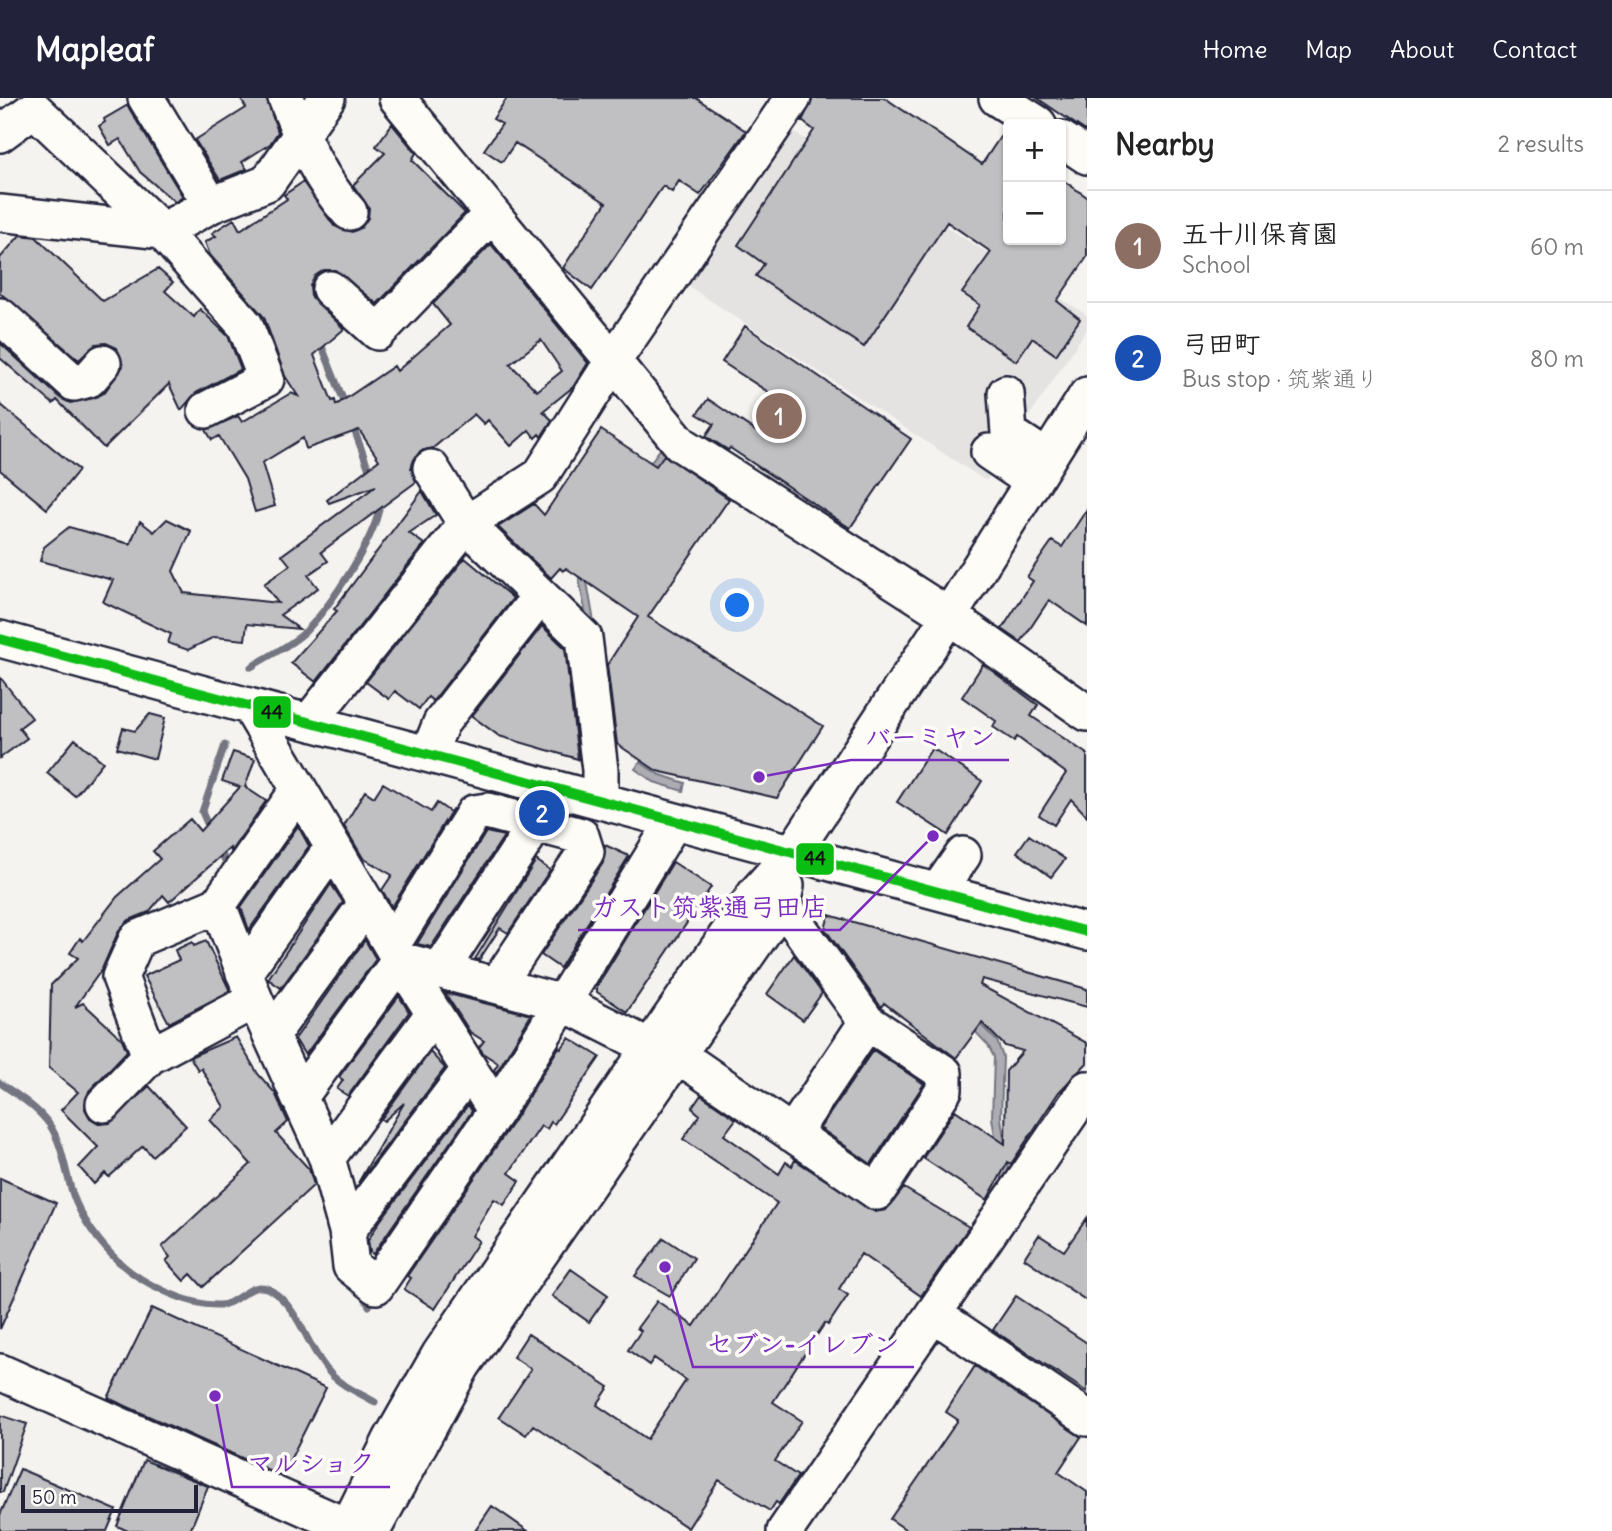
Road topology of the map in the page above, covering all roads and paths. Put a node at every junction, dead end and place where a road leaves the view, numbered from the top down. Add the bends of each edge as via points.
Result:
1 (146, 98) edge
2 (286, 98) edge
3 (327, 98) edge
4 (397, 98) edge
5 (793, 98) edge
6 (997, 98) edge
7 (1030, 119) edge
8 (300, 133) junction
9 (0, 134) edge
10 (1066, 142) edge
11 (1087, 156) edge
12 (211, 205) junction
13 (349, 212) dead end
14 (0, 213) edge
15 (492, 214) junction
16 (162, 231) junction
17 (330, 289) dead end
18 (0, 316) edge
19 (613, 361) junction
20 (103, 363) dead end
21 (1006, 393) dead end
22 (1087, 396) edge
23 (206, 410) dead end
24 (1077, 433) edge
25 (989, 452) dead end
26 (431, 468) dead end
27 (1040, 469) junction
28 (466, 524) junction
29 (540, 596) junction
30 (949, 617) junction
31 (0, 639) edge
32 (251, 708) junction
33 (1087, 713) edge
34 (310, 721) junction
35 (429, 753) junction
36 (299, 789) junction
37 (600, 800) junction
38 (673, 823) junction
39 (536, 824) junction
40 (333, 847) junction
41 (794, 851) junction
42 (963, 855) dead end
43 (938, 891) junction
44 (367, 903) junction
45 (782, 904) junction
46 (218, 905) junction
47 (1087, 932) edge
48 (396, 953) junction
49 (440, 971) junction
50 (497, 985) junction
51 (249, 986) junction
52 (563, 1003) junction
53 (434, 1013) junction
54 (867, 1022) junction
55 (272, 1034) junction
56 (664, 1051) junction
57 (150, 1056) junction
58 (470, 1069) junction
59 (1087, 1089) edge
60 (299, 1098) junction
61 (104, 1104) dead end
62 (496, 1111) junction
63 (792, 1134) junction
64 (327, 1158) junction
65 (346, 1231) junction
66 (935, 1315) junction
67 (0, 1372) edge
68 (1087, 1418) edge
69 (356, 1530) edge
70 (785, 1531) edge

1 - 12 street
2 - 8 street
3 - 8 street
4 - 15 street
5 - 19 street via 683,271
6 - 7 street
8 - 12 street via 267,183
8 - 13 street via 335,198
9 - 16 street via 34,109
10 - 11 street
12 - 16 street
14 - 16 street
15 - 17 street via 378,332
15 - 19 street
16 - 23 street via 245,325 266,379
18 - 20 street via 74,383 89,379
19 - 28 street via 540,476
19 - 30 street via 681,444
21 - 27 street via 1009,433
22 - 24 street
24 - 27 street
25 - 27 street
26 - 28 street
27 - 30 street
28 - 29 street
28 - 34 street
29 - 35 street via 441,723
29 - 37 street via 584,638
30 - 33 street
30 - 41 street
31 - 32 street
32 - 34 street
32 - 36 street
34 - 35 street
35 - 37 street
36 - 40 street
36 - 46 street
37 - 38 street
38 - 41 street
38 - 52 street
39 - 48 street via 487,811 474,813
39 - 49 street
39 - 50 street via 581,836 586,852
40 - 44 street
40 - 51 street
41 - 43 street
41 - 45 street
41 - 56 street via 756,893
42 - 43 street
43 - 47 street
44 - 48 street
44 - 55 street
45 - 54 street
45 - 56 street
46 - 51 street
46 - 57 street via 137,939 120,977
48 - 49 street
48 - 53 street
48 - 60 street
49 - 50 street
50 - 52 street
51 - 55 street
51 - 57 street
52 - 56 street
52 - 62 street
53 - 58 street
53 - 64 street
54 - 63 street
54 - 63 street via 944,1073 944,1090 877,1192
55 - 60 street
56 - 63 street
56 - 69 street via 440,1354 391,1440
57 - 61 street
58 - 62 street
58 - 65 street
59 - 66 street
60 - 64 street
62 - 65 street via 376,1286 351,1266
64 - 65 street
66 - 68 street
66 - 70 street
67 - 69 street

